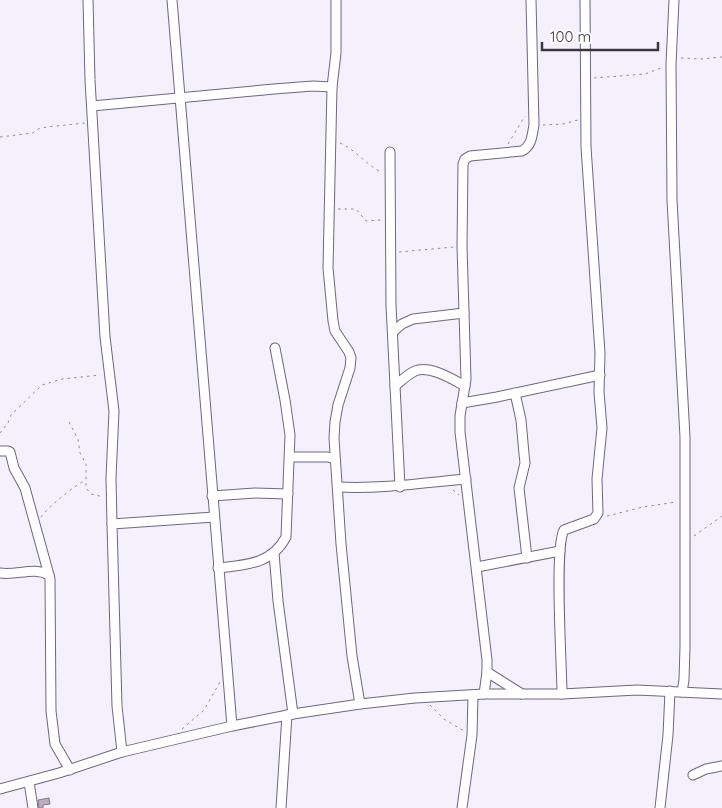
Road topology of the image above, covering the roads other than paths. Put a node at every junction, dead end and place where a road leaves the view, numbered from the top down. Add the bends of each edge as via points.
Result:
1 (88, 0) edge
2 (172, 0) edge
3 (336, 0) edge
4 (531, 0) edge
5 (585, 0) edge
6 (674, 0) edge
7 (332, 87) junction
8 (180, 98) junction
9 (92, 106) junction
10 (390, 152) dead end
11 (464, 313) junction
12 (393, 332) junction
13 (275, 348) dead end
14 (600, 375) junction
15 (395, 386) junction
16 (465, 386) junction
17 (515, 393) junction
18 (462, 403) junction
19 (0, 451) edge
20 (290, 457) junction
21 (335, 459) junction
22 (466, 479) junction
23 (338, 487) junction
24 (400, 487) junction
25 (288, 494) junction
26 (212, 496) junction
27 (214, 517) junction
28 (112, 524) junction
29 (560, 551) junction
30 (274, 553) junction
31 (527, 558) junction
32 (477, 567) junction
33 (218, 568) junction
34 (0, 573) edge
35 (49, 575) junction
36 (487, 672) junction
37 (670, 691) junction
38 (682, 692) junction
39 (484, 694) junction
40 (522, 694) junction
41 (562, 694) junction
42 (722, 694) edge
43 (473, 695) junction
44 (360, 704) junction
45 (290, 714) junction
46 (232, 726) junction
47 (122, 752) junction
48 (722, 766) edge
49 (70, 770) junction
50 (692, 775) dead end
51 (29, 782) junction
52 (0, 789) edge
53 (32, 808) edge
54 (281, 808) edge
55 (462, 808) edge
56 (660, 808) edge

1 - 9 street
2 - 8 street
3 - 7 street
4 - 11 street via 532,138 526,149 470,156 464,161
5 - 14 street via 587,175
6 - 38 street via 672,200 685,438
7 - 8 street
7 - 21 street via 328,268 335,331 351,358 335,422
8 - 9 street
8 - 26 street
9 - 28 street via 105,337 113,389
10 - 12 street
11 - 12 street via 408,320
11 - 16 street
12 - 15 street
13 - 20 street via 288,414
14 - 17 street
14 - 29 street via 602,428 597,479 598,513 596,517 564,530
15 - 16 street via 414,372 424,370
15 - 24 street
16 - 18 street
17 - 18 street
17 - 31 street via 524,454 519,488
18 - 22 street via 460,432
19 - 35 street via 10,452 25,488
20 - 21 street
20 - 25 street
21 - 23 street
22 - 24 street
22 - 32 street
23 - 24 street
23 - 44 street via 350,638
25 - 26 street
25 - 30 street via 286,536
26 - 27 street
27 - 28 street
27 - 33 street
28 - 47 street via 117,706
29 - 31 street
29 - 41 street
30 - 33 street via 252,564
30 - 45 street
31 - 32 street
32 - 36 street
33 - 46 street
34 - 35 street via 38,571
35 - 49 street via 52,718 55,744
36 - 39 street
36 - 40 street
37 - 38 street
37 - 41 street
37 - 56 street
38 - 42 street
39 - 40 street
39 - 43 street
40 - 41 street
43 - 44 street
43 - 55 street via 472,735
44 - 45 street
45 - 46 street
45 - 54 street
46 - 47 street
47 - 49 street
48 - 50 street
49 - 51 street
51 - 52 street
51 - 53 street

